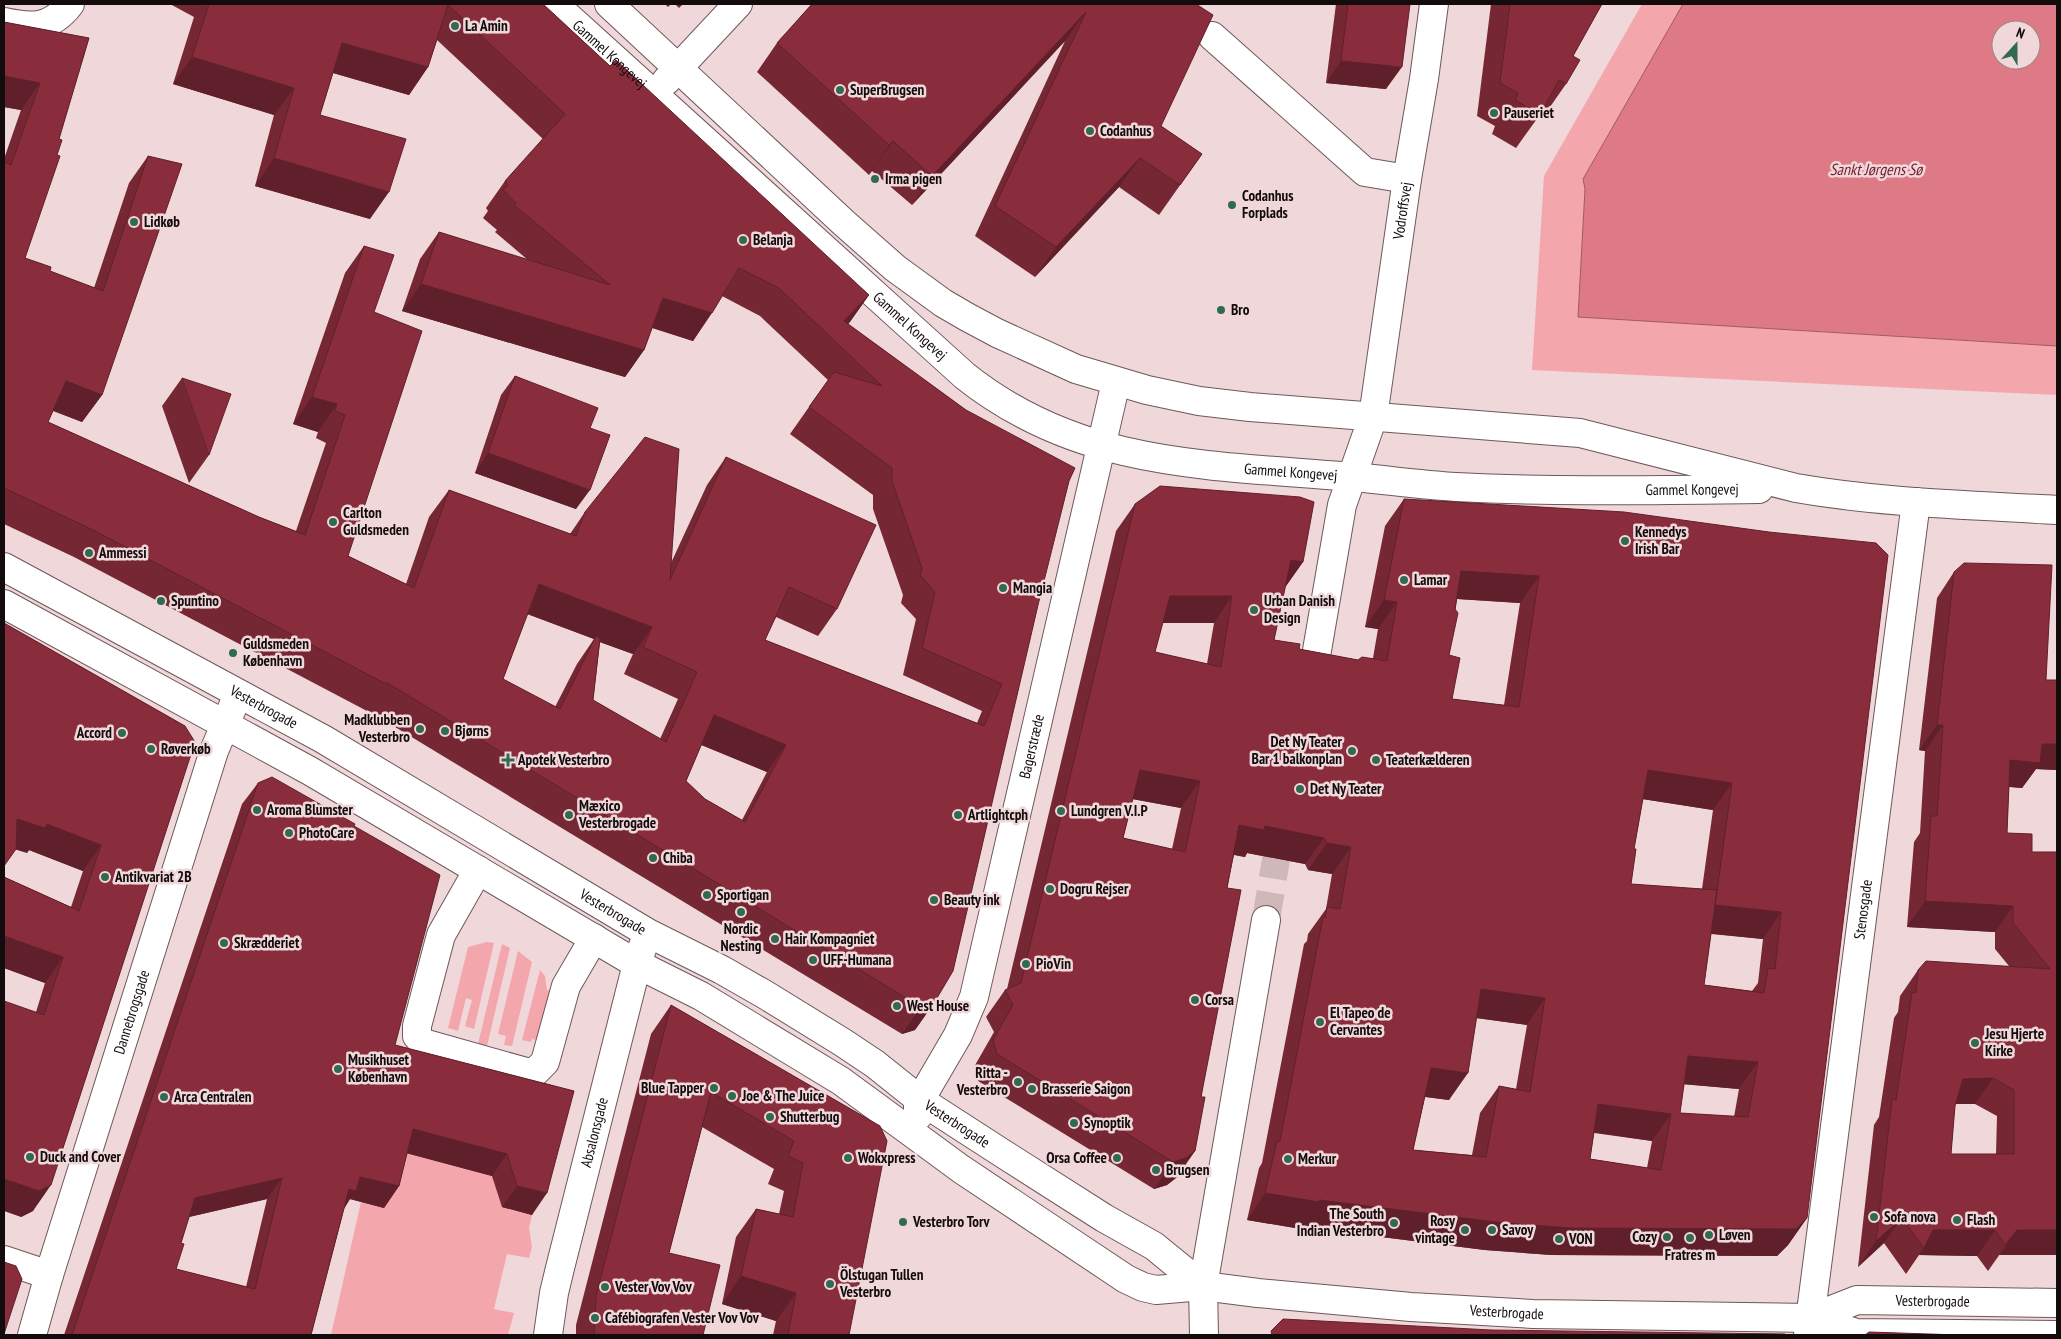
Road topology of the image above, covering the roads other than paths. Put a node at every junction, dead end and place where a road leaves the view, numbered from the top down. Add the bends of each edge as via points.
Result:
1 (70, 4) edge
2 (554, 4) edge
3 (609, 4) edge
4 (738, 4) edge
5 (1434, 4) edge
6 (15, 25) edge
7 (1212, 36) edge
8 (678, 67) junction
9 (654, 95) junction
10 (1407, 179) junction
11 (1116, 382) junction
12 (1373, 417) junction
13 (1101, 446) junction
14 (1351, 477) junction
15 (1796, 488) junction
16 (1916, 502) junction
17 (2057, 510) edge
18 (4, 567) edge
19 (4, 604) edge
20 (1315, 662) edge
21 (239, 694) junction
22 (225, 724) junction
23 (478, 870) junction
24 (1266, 920) tunnel mouth
25 (648, 933) junction
26 (594, 938) junction
27 (637, 964) junction
28 (920, 1100) junction
29 (926, 1144) junction
30 (4, 1260) edge
31 (49, 1274) junction
32 (1203, 1286) junction
33 (2057, 1303) edge
34 (1809, 1326) edge
35 (32, 1335) edge
36 (548, 1335) edge
37 (1204, 1335) edge
38 (2057, 1335) edge

1 - 6 street via 60,15 39,26
2 - 9 street, Gammel Kongevej
3 - 8 street, Gammel Kongevej
4 - 8 street
5 - 10 street, Vodroffsvej
7 - 10 street via 1364,172
8 - 9 street
8 - 11 street, Gammel Kongevej via 857,235 918,286 997,333 1076,369
9 - 13 street, Gammel Kongevej via 986,392 1028,418
10 - 12 street, Vodroffsvej
11 - 12 street, Gammel Kongevej via 1199,401
11 - 13 street, Bagerstræde
12 - 14 street, Gammel Kongevej
12 - 15 street, Gammel Kongevej via 1580,433
13 - 14 street, Gammel Kongevej via 1182,463
13 - 28 street, Bagerstræde via 974,997 958,1035
14 - 15 street, Gammel Kongevej via 1454,487 1559,491
14 - 20 street, Gammel Kongevej via 1342,505
15 - 16 street, Gammel Kongevej
16 - 17 street, Gammel Kongevej
16 - 34 street, Stenosgade
18 - 21 street, Vesterbrogade
19 - 22 street, Vesterbrogade
21 - 22 street, Dannebrogsgade
21 - 25 street, Vesterbrogade via 323,739
22 - 23 street, Vesterbrogade
22 - 31 street, Dannebrogsgade
23 - 26 street, Vesterbrogade
23 - 26 street via 444,928 434,954 416,1026 417,1036 423,1043 535,1072 545,1062 569,979
24 - 32 street
25 - 27 street, Absalonsgade
25 - 28 street, Vesterbrogade via 764,994 875,1064
26 - 27 street, Vesterbrogade
27 - 29 street, Vesterbrogade via 701,996 800,1055
27 - 36 street, Absalonsgade via 554,1293
28 - 29 street via 918,1117
28 - 32 street, Vesterbrogade via 1104,1218 1154,1246
29 - 32 street, Vesterbrogade via 1126,1279 1156,1290
30 - 31 street
31 - 35 street, Dannebrogsgade
32 - 34 street, Vesterbrogade via 1402,1307
32 - 37 street
33 - 34 street, Vesterbrogade via 1857,1300
34 - 38 street, Vesterbrogade via 1856,1332

